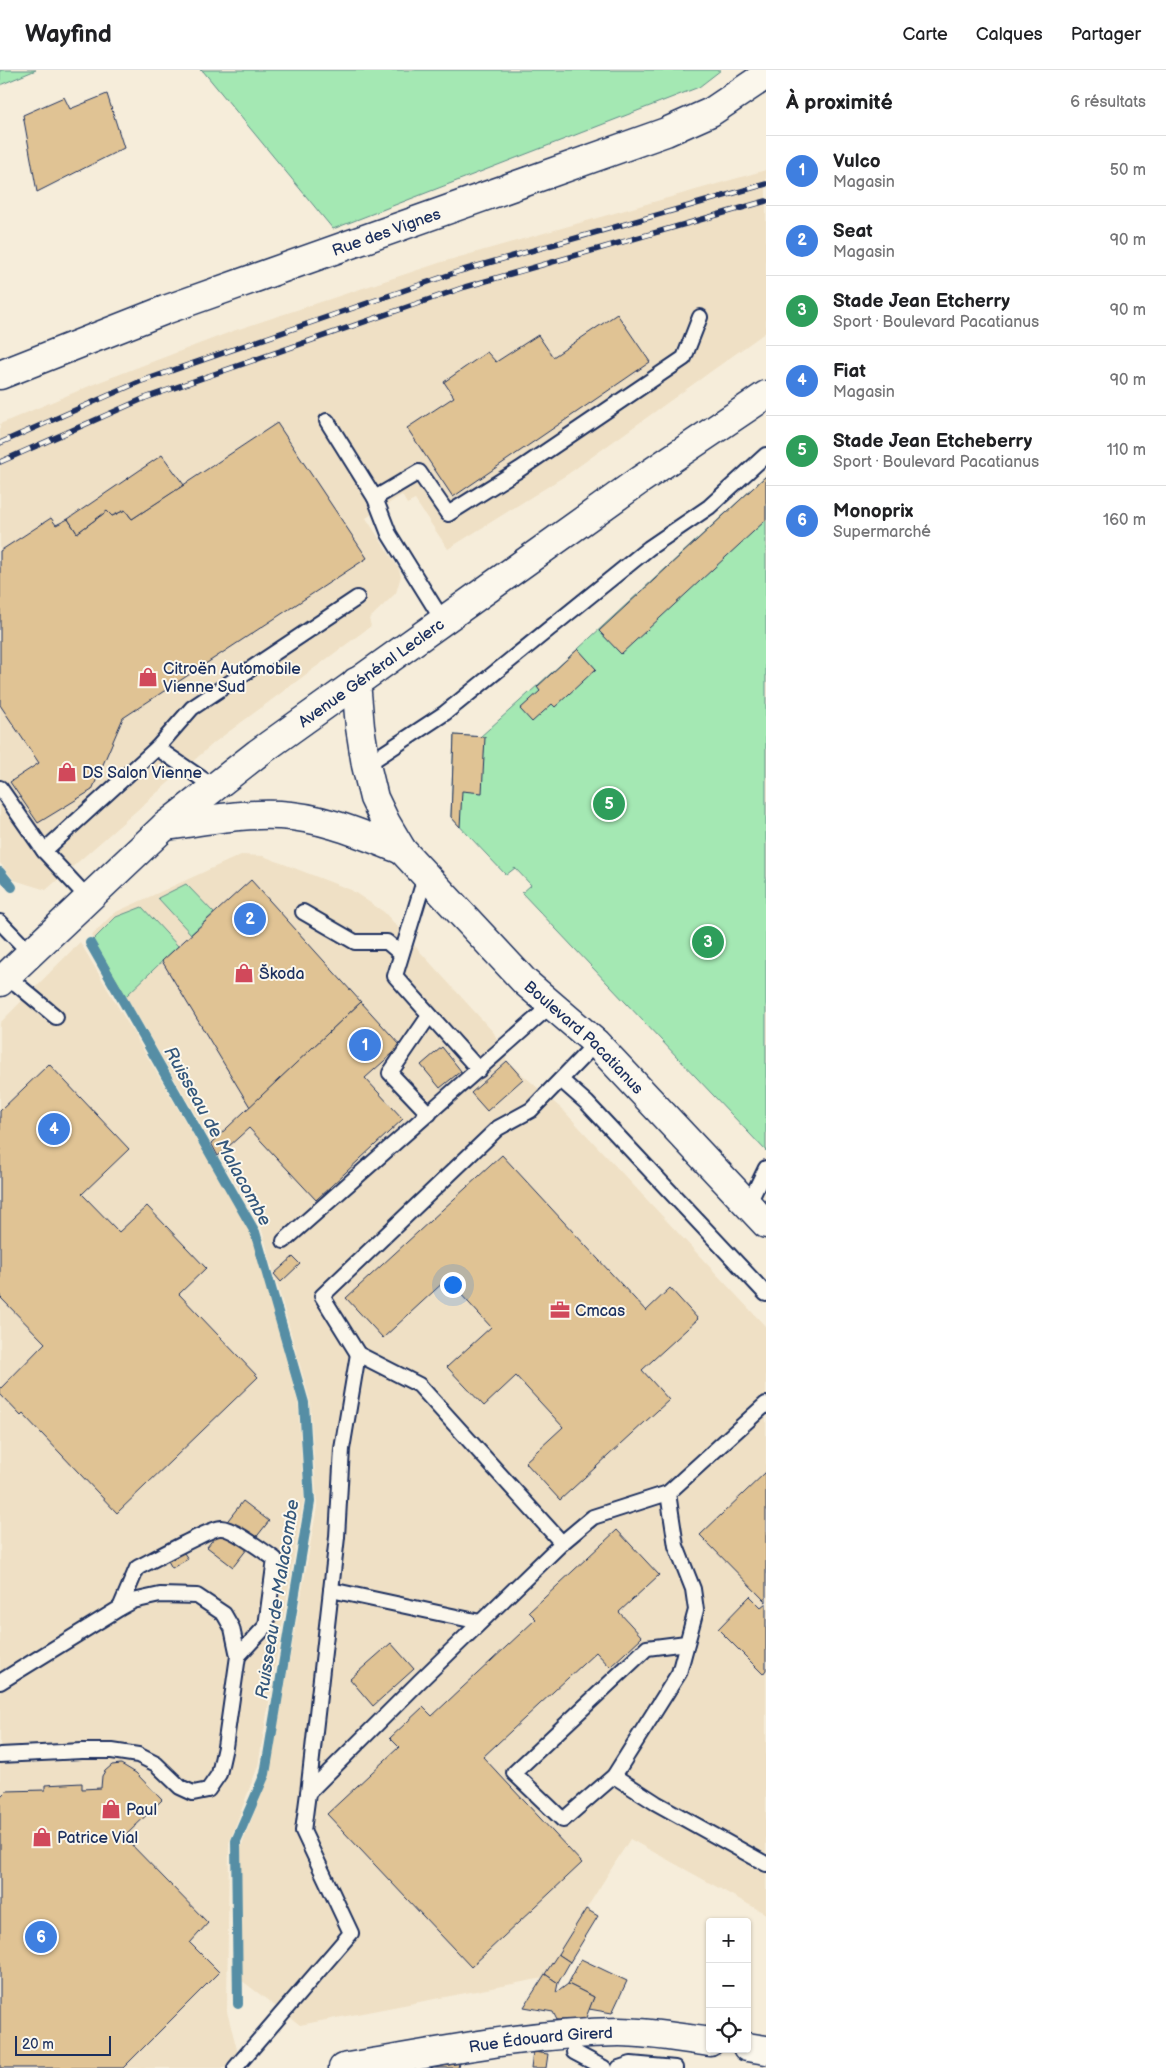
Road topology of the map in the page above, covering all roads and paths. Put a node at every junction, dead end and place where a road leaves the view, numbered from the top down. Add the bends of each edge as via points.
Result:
1 (766, 75) edge
2 (700, 317) dead end
3 (0, 375) edge
4 (766, 395) edge
5 (327, 420) dead end
6 (766, 455) edge
7 (375, 498) junction
8 (357, 598) dead end
9 (442, 621) junction
10 (356, 682) junction
11 (157, 748) junction
12 (366, 765) junction
13 (214, 787) junction
14 (0, 788) edge
15 (165, 826) junction
16 (402, 850) junction
17 (44, 851) junction
18 (426, 874) junction
19 (89, 900) junction
20 (304, 912) dead end
21 (0, 922) edge
22 (30, 954) junction
23 (402, 954) junction
24 (4, 979) edge
25 (552, 1005) junction
26 (429, 1016) junction
27 (56, 1017) dead end
28 (596, 1043) junction
29 (479, 1070) junction
30 (561, 1080) junction
31 (429, 1114) junction
32 (766, 1168) edge
33 (757, 1214) edge
34 (284, 1241) dead end
35 (766, 1294) edge
36 (358, 1354) junction
37 (766, 1404) edge
38 (668, 1493) junction
39 (562, 1543) junction
40 (331, 1590) junction
41 (120, 1608) junction
42 (480, 1622) junction
43 (686, 1642) junction
44 (238, 1656) junction
45 (0, 1682) edge
46 (0, 1756) edge
47 (614, 1776) junction
48 (308, 1793) junction
49 (766, 1864) edge
50 (574, 2035) junction
51 (706, 2041) edge
52 (751, 2048) edge
53 (766, 2050) edge
54 (236, 2068) edge
55 (344, 2068) edge
56 (604, 2068) edge
57 (619, 2068) edge
58 (675, 2068) edge

1 - 3 street, Rue des Vignes via 711,112 666,132 165,310
2 - 7 lane via 684,358 448,514 419,472
4 - 9 street, Avenue Général Leclerc
5 - 7 lane
6 - 12 lane via 709,507 649,548 445,713
7 - 9 lane via 389,534
8 - 11 lane via 192,708
9 - 10 street, Avenue Général Leclerc
10 - 12 street, Boulevard Pacatianus
10 - 13 street, Avenue Général Leclerc
11 - 13 lane
11 - 17 lane
12 - 16 street, Boulevard Pacatianus via 374,798
13 - 15 street, Avenue Général Leclerc
14 - 17 lane
15 - 16 street, Boulevard Pacatianus via 252,814 282,815 336,826
15 - 19 street, Avenue Général Leclerc
16 - 18 street, Boulevard Pacatianus
17 - 19 lane
18 - 23 lane
18 - 25 street, Boulevard Pacatianus via 525,982
19 - 22 street, Avenue Général Leclerc
20 - 23 lane via 355,942 387,942
21 - 22 lane
22 - 24 street, Avenue Général Leclerc
23 - 26 lane via 395,976
24 - 27 lane
25 - 28 street, Boulevard Pacatianus
25 - 29 lane
26 - 29 lane
26 - 31 lane via 390,1073
28 - 30 lane
28 - 33 street, Boulevard Pacatianus
29 - 31 lane
30 - 35 lane via 587,1103
30 - 36 lane via 531,1110 498,1128 322,1296
31 - 34 lane
32 - 33 lane
36 - 39 lane via 419,1385
36 - 40 lane via 342,1450
37 - 38 lane
38 - 39 lane via 593,1517
38 - 43 lane via 676,1546 693,1589 696,1610
39 - 42 lane
40 - 42 lane
40 - 48 lane
41 - 44 lane via 160,1595 198,1596 224,1614 232,1628
41 - 44 lane via 137,1568 213,1529 222,1528 275,1558 266,1626
41 - 45 lane
42 - 48 lane
43 - 47 lane via 679,1672
43 - 47 lane via 647,1648 514,1773 563,1820
44 - 46 lane via 225,1748 219,1774 208,1790 193,1793 180,1787 156,1764 138,1755 82,1751
47 - 49 lane
48 - 54 lane via 303,1831 350,1933
50 - 51 street, Rue Édouard Girerd via 647,2033
50 - 55 street, Rue Édouard Girerd via 522,2038
50 - 56 lane via 574,2052
52 - 53 street
57 - 58 lane via 631,2064

